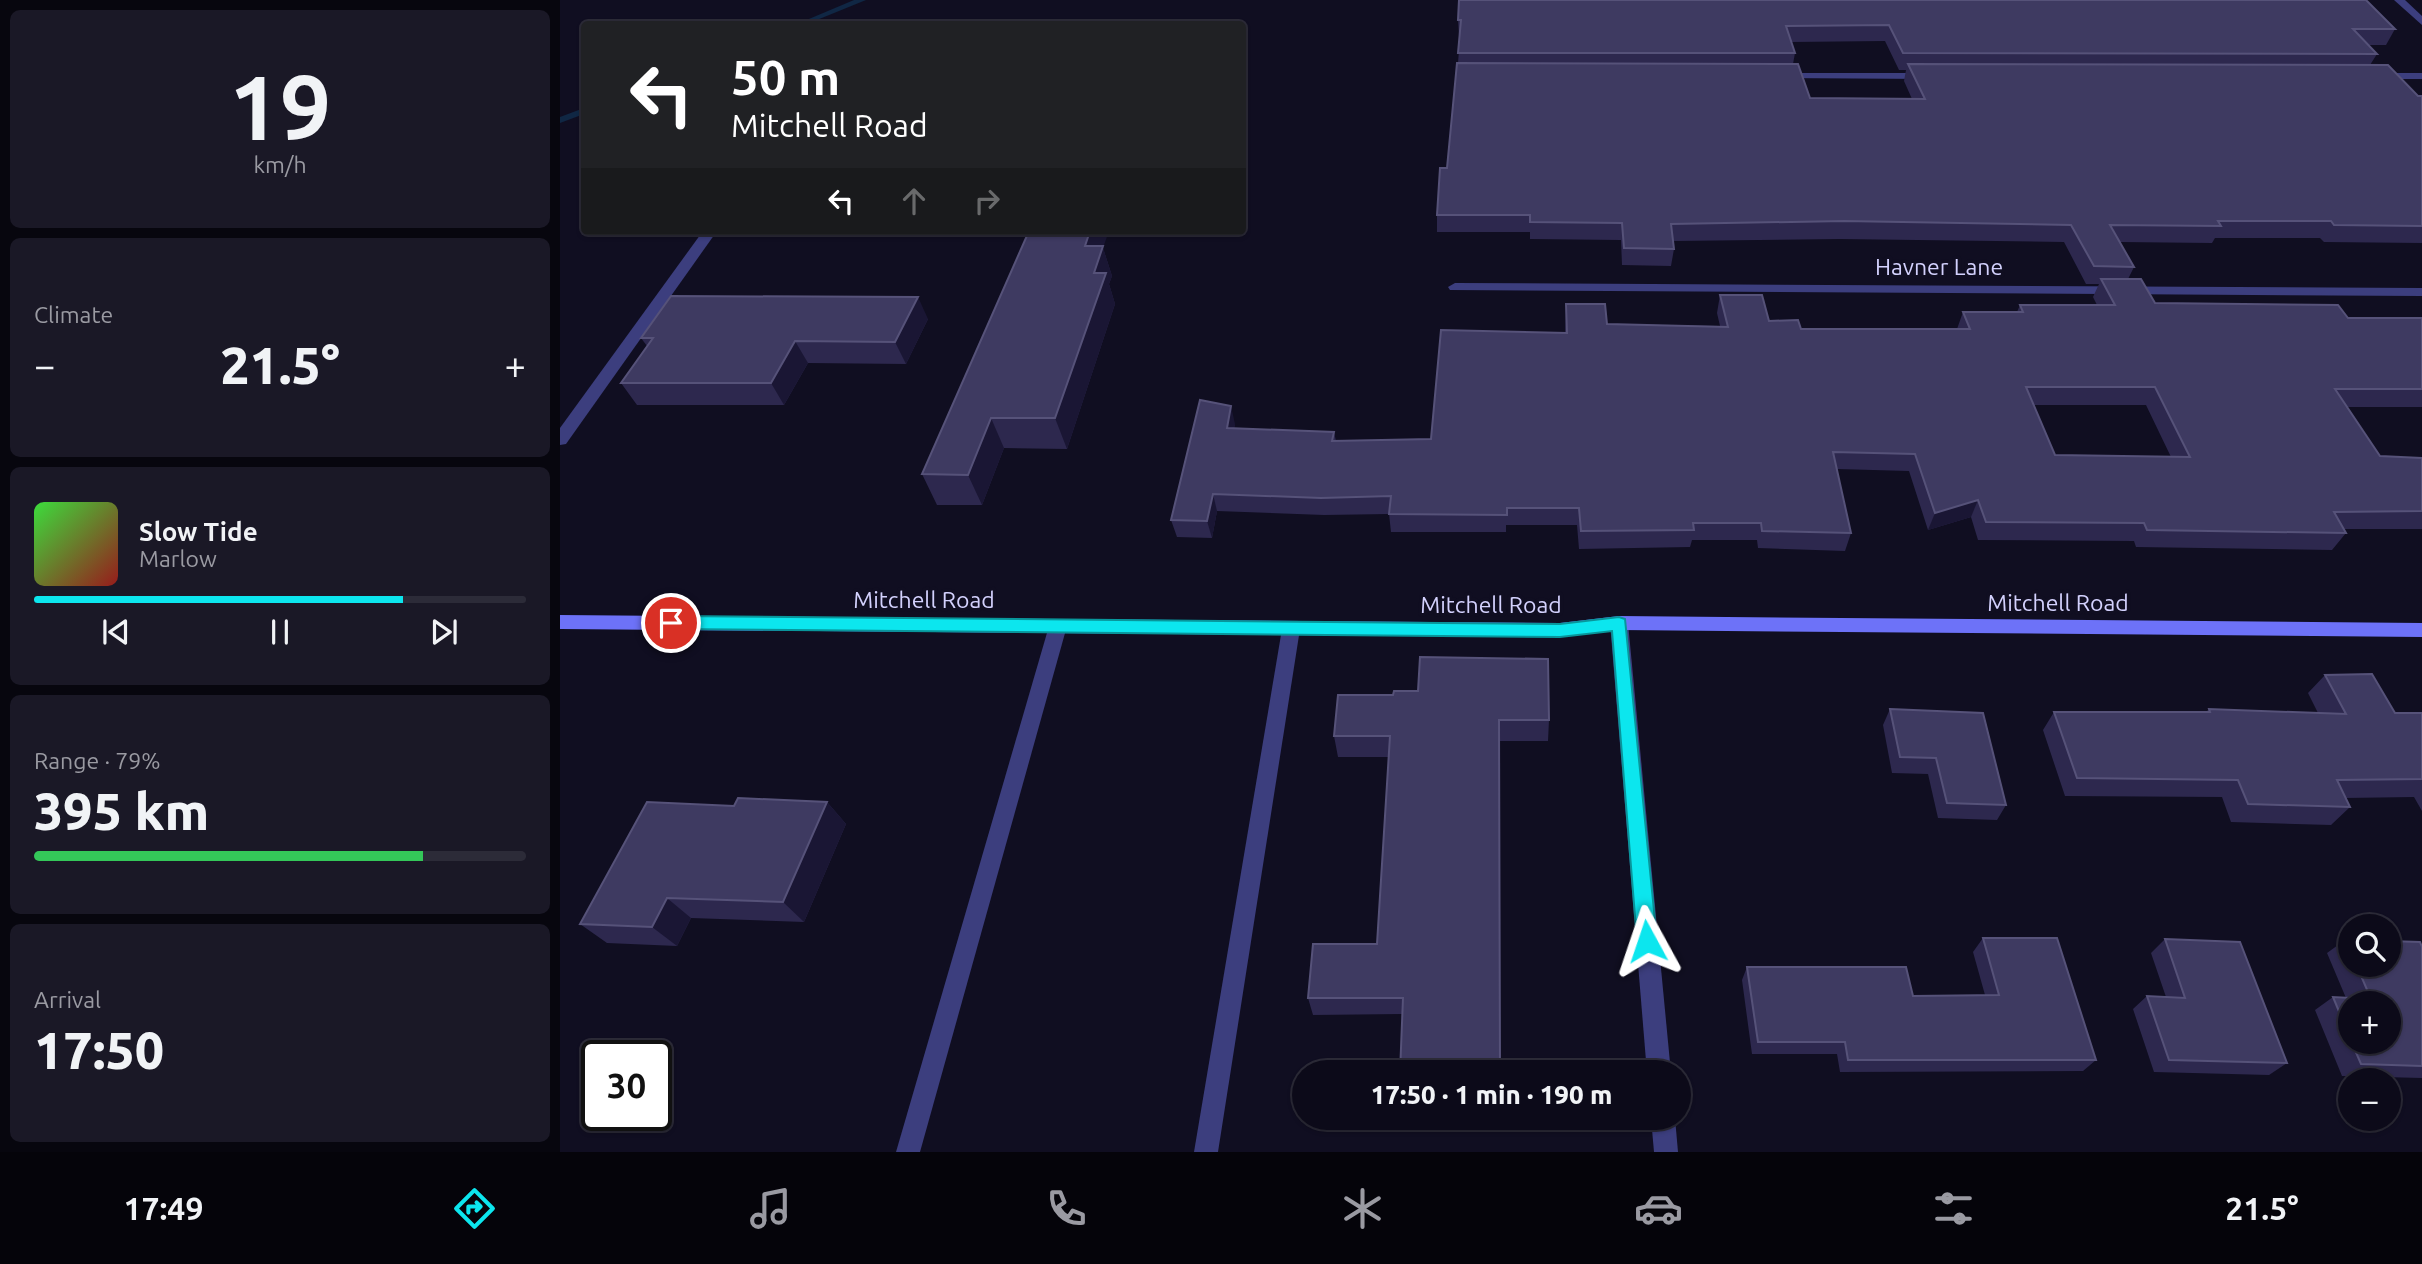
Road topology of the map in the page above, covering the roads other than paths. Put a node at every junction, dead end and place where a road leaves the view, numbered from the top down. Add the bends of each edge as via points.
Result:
1 (2399, 0) edge
2 (2422, 22) edge
3 (1766, 75) edge
4 (1948, 76) edge
5 (2366, 76) edge
6 (2422, 76) edge
7 (707, 235) edge
8 (1455, 287) dead end
9 (2422, 292) edge
10 (560, 440) edge
11 (560, 622) edge
12 (1619, 623) junction
13 (1058, 626) junction
14 (1291, 629) junction
15 (2422, 630) edge
16 (1658, 1060) edge
17 (1664, 1130) edge
18 (908, 1152) edge
19 (1206, 1152) edge
20 (1666, 1152) edge

1 - 2 street
3 - 4 street
5 - 6 street
7 - 10 street
8 - 9 street, Havner Lane
11 - 13 street, Mitchell Road
12 - 14 street, Mitchell Road via 1560,631
12 - 15 street, Mitchell Road
12 - 16 street
13 - 14 street, Mitchell Road
13 - 18 street
14 - 19 street
17 - 20 street

